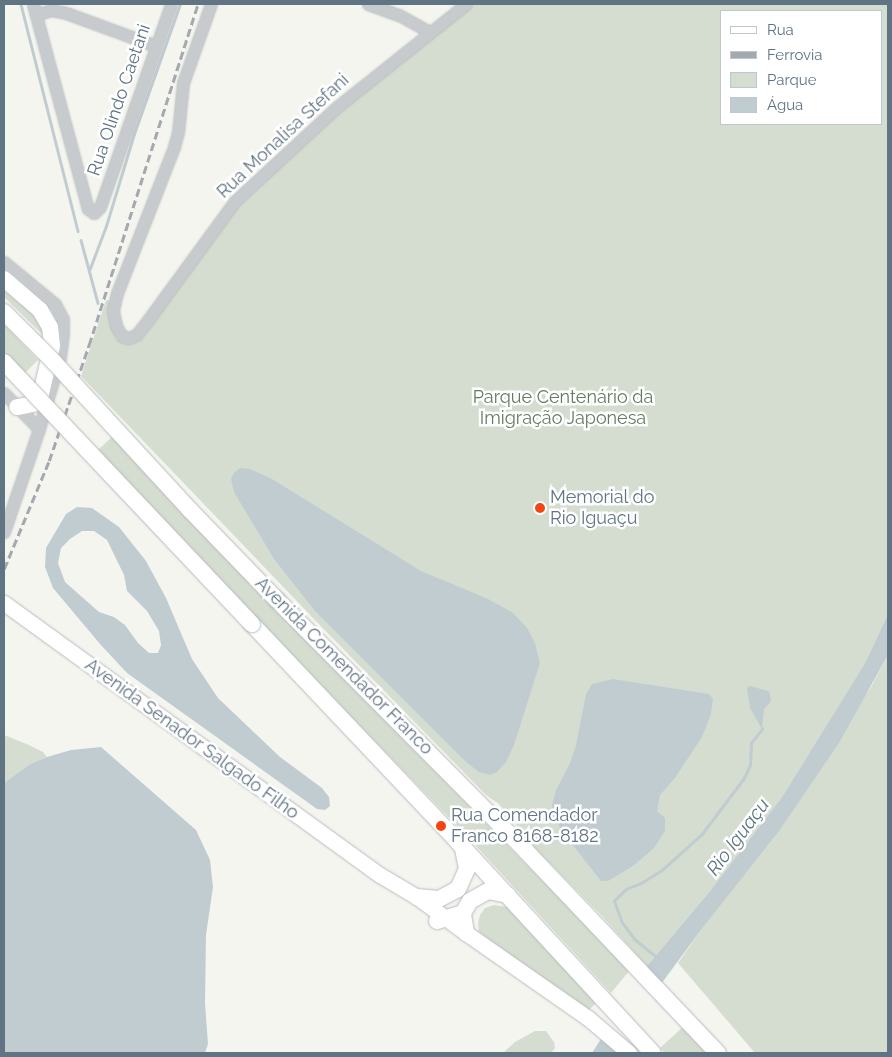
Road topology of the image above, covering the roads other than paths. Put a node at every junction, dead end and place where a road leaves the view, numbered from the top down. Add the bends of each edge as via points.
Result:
1 (171, 4) edge
2 (211, 4) edge
3 (368, 4) edge
4 (466, 4) edge
5 (35, 9) edge
6 (430, 32) junction
7 (156, 46) junction
8 (4, 262) edge
9 (4, 279) edge
10 (4, 312) edge
11 (4, 362) edge
12 (4, 392) edge
13 (22, 411) junction
14 (43, 415) junction
15 (39, 429) junction
16 (4, 532) edge
17 (4, 603) edge
18 (458, 842) junction
19 (380, 874) junction
20 (508, 895) junction
21 (417, 897) junction
22 (463, 913) junction
23 (443, 920) junction
24 (466, 933) junction
25 (496, 954) junction
26 (652, 1052) edge
27 (629, 1053) edge
28 (718, 1053) edge

1 - 7 street, Rua Olindo Caetani
2 - 6 street, Rua Monalisa Stefani via 187,66 174,147 117,293 116,326 122,336 128,338 136,335 145,324 235,201 336,107
3 - 6 street via 399,15
4 - 6 street, Rua Monalisa Stefani
5 - 7 street via 66,13
5 - 7 street, Rua Olindo Caetani via 88,209 94,212 100,208
8 - 14 street via 55,304 63,319 60,357
9 - 13 highway via 40,310 50,327 52,346 41,394
10 - 28 highway, Avenida Comendador Franco, bridge via 190,510 446,769
11 - 18 highway, Avenida Comendador Franco, bridge
12 - 13 street
13 - 14 street
13 - 15 street
14 - 15 street
15 - 16 street
17 - 19 main road, Avenida Senador Salgado Filho
18 - 20 highway, Avenida Comendador Franco
18 - 21 highway via 467,862 466,876 458,889 439,899
19 - 21 main road, Avenida Senador Salgado Filho
19 - 23 main road, Avenida Senador Salgado Filho via 390,886
20 - 22 highway via 495,890 481,893 470,901
20 - 26 highway, Avenida Comendador Franco
21 - 23 main road, Avenida Senador Salgado Filho
22 - 23 highway
22 - 24 highway
23 - 24 main road, Avenida Senador Salgado Filho
23 - 25 main road, Avenida Senador Salgado Filho via 471,945
24 - 25 main road, Avenida Senador Salgado Filho
25 - 27 main road, Avenida Senador Salgado Filho via 588,1018

